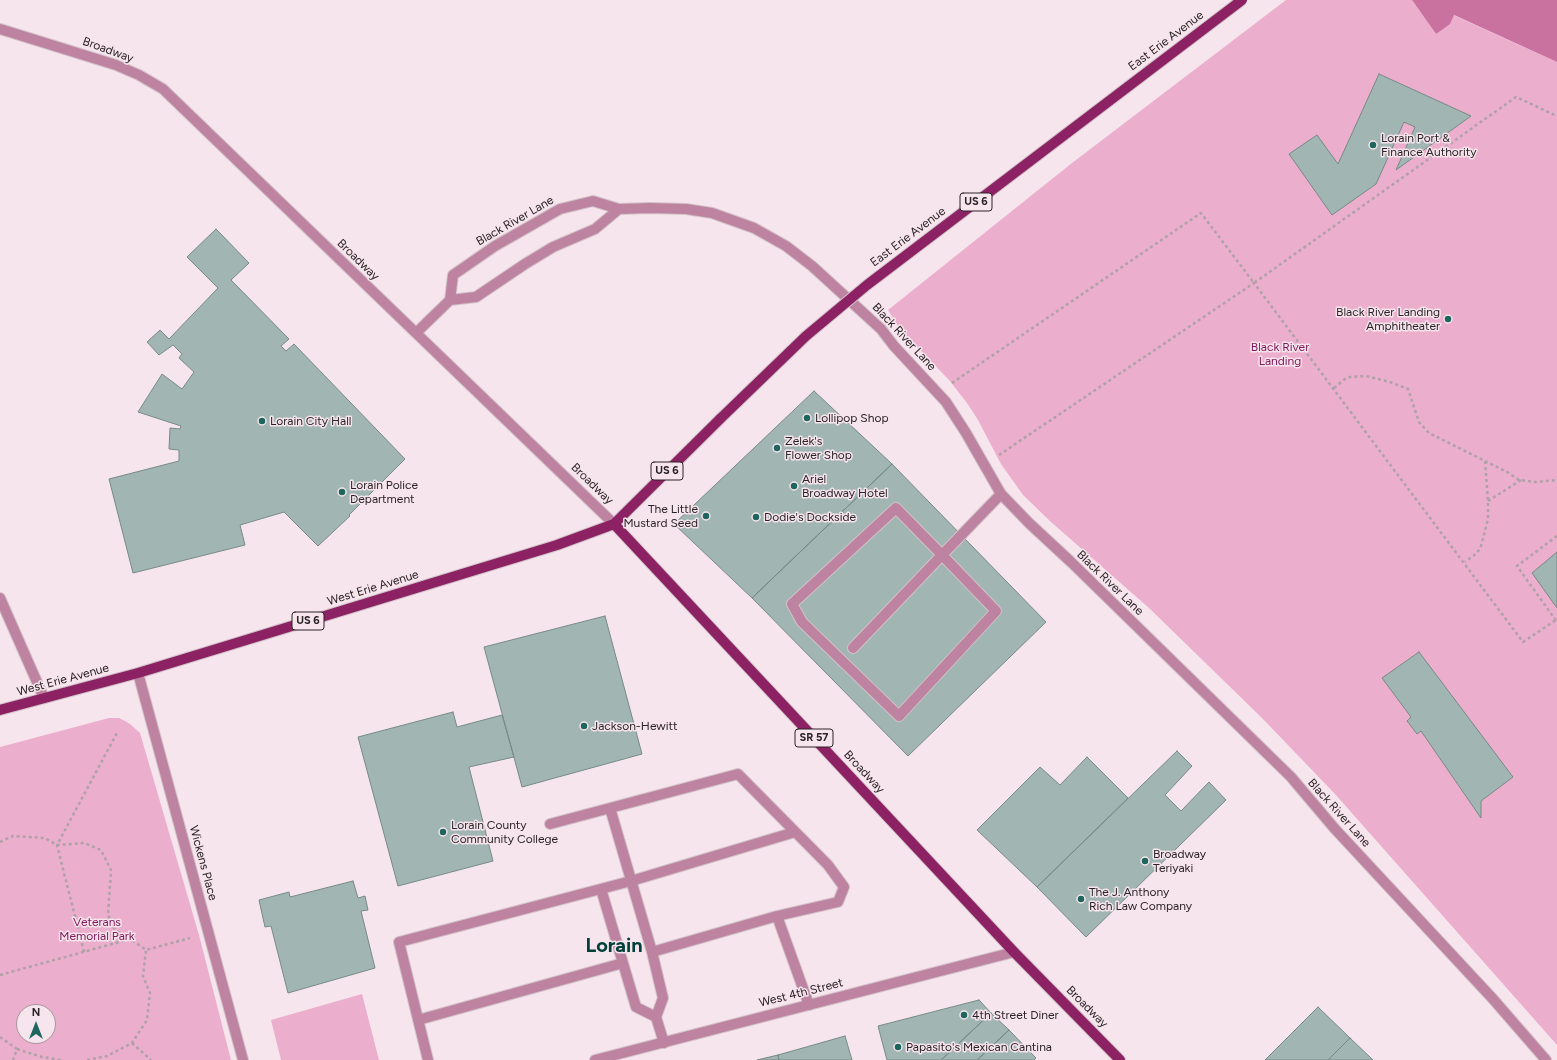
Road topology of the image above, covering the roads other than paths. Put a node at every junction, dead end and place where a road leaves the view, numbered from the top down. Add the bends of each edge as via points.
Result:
1 (1242, 0) edge
2 (0, 29) edge
3 (619, 209) junction
4 (450, 300) junction
5 (416, 333) junction
6 (1001, 494) junction
7 (614, 524) junction
8 (942, 555) junction
9 (0, 598) edge
10 (853, 648) dead end
11 (138, 673) junction
12 (44, 698) junction
13 (0, 710) edge
14 (610, 808) junction
15 (550, 824) dead end
16 (795, 832) junction
17 (631, 881) junction
18 (601, 889) junction
19 (777, 916) junction
20 (652, 952) junction
21 (1014, 952) junction
22 (623, 963) junction
23 (809, 1005) junction
24 (656, 1017) junction
25 (418, 1020) junction
26 (664, 1043) junction
27 (243, 1060) edge
28 (428, 1060) edge
29 (595, 1060) edge
30 (1120, 1060) edge
31 (1546, 1060) edge

1 - 7 main road, East Erie Avenue / US 6, bridge via 867,285 806,336
2 - 5 street, Broadway via 116,65 163,89
3 - 4 street via 595,229 552,247 476,297
3 - 4 street, Black River Lane via 593,201 560,210 495,246 453,275
3 - 6 street, Black River Lane via 686,209 727,218 754,228 801,257 873,320 938,393 955,416
4 - 5 street
5 - 7 street, Broadway
6 - 8 street
6 - 31 street, Black River Lane via 1291,778
7 - 11 main road, West Erie Avenue / US 6 via 557,545
7 - 21 main road, Broadway / SR 57
8 - 8 street via 896,508 792,604 802,622 899,716 996,611
8 - 10 street
9 - 12 street
11 - 12 main road, West Erie Avenue / US 6
11 - 27 street, Wickens Place
12 - 13 main road, West Erie Avenue / US 6
14 - 15 street
14 - 16 street via 738,774
14 - 17 street
16 - 17 street
16 - 19 street via 828,865 844,887 838,902
17 - 18 street
17 - 20 street
18 - 22 street
18 - 25 street via 399,942
19 - 20 street
19 - 23 street
20 - 24 street via 663,998
21 - 23 street, West 4th Street
21 - 30 main road, Broadway / SR 57
22 - 24 street via 636,1007
22 - 25 street
23 - 26 street, West 4th Street
24 - 26 street
25 - 28 street
26 - 29 street, West 4th Street

